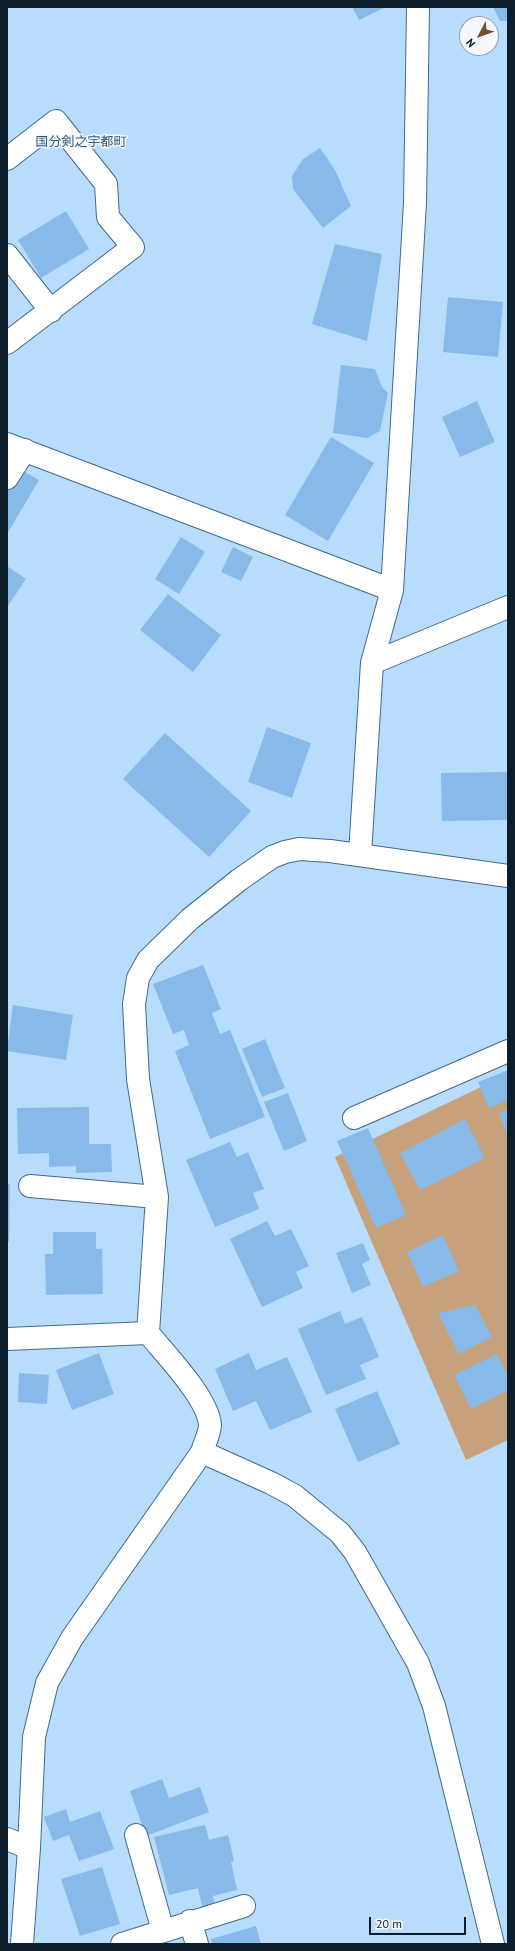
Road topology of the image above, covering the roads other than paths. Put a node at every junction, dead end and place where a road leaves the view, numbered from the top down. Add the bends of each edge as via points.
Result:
1 (418, 7) edge
2 (7, 159) edge
3 (7, 255) edge
4 (51, 311) junction
5 (7, 343) edge
6 (16, 447) edge
7 (7, 478) edge
8 (392, 590) junction
9 (508, 607) edge
10 (372, 663) junction
11 (360, 854) junction
12 (508, 876) edge
13 (508, 1051) edge
14 (354, 1118) dead end
15 (30, 1186) dead end
16 (157, 1197) junction
17 (148, 1333) junction
18 (7, 1339) edge
19 (202, 1452) junction
20 (136, 1835) dead end
21 (7, 1839) edge
22 (29, 1848) junction
23 (244, 1906) dead end
24 (190, 1921) junction
25 (163, 1931) junction
26 (22, 1944) edge
27 (122, 1944) edge
28 (197, 1944) edge
29 (494, 1944) edge

1 - 8 street via 415,203
2 - 4 street via 56,121 106,184 108,217 133,248
3 - 4 street
4 - 5 street
6 - 7 street
6 - 8 street
8 - 10 street
9 - 10 street
10 - 11 street
11 - 12 street
11 - 16 street via 299,849 272,857 190,919 158,949 142,971 136,986 134,1004 138,1079
13 - 14 street
15 - 16 street
16 - 17 street
17 - 18 street
17 - 19 street via 201,1400 208,1413 210,1427
19 - 22 street via 72,1638 47,1684 34,1737
19 - 29 street via 271,1482 295,1496 340,1533 356,1552 418,1663 434,1706
20 - 25 street
21 - 22 street
22 - 26 street
23 - 24 street
24 - 25 street
24 - 28 street
25 - 27 street

